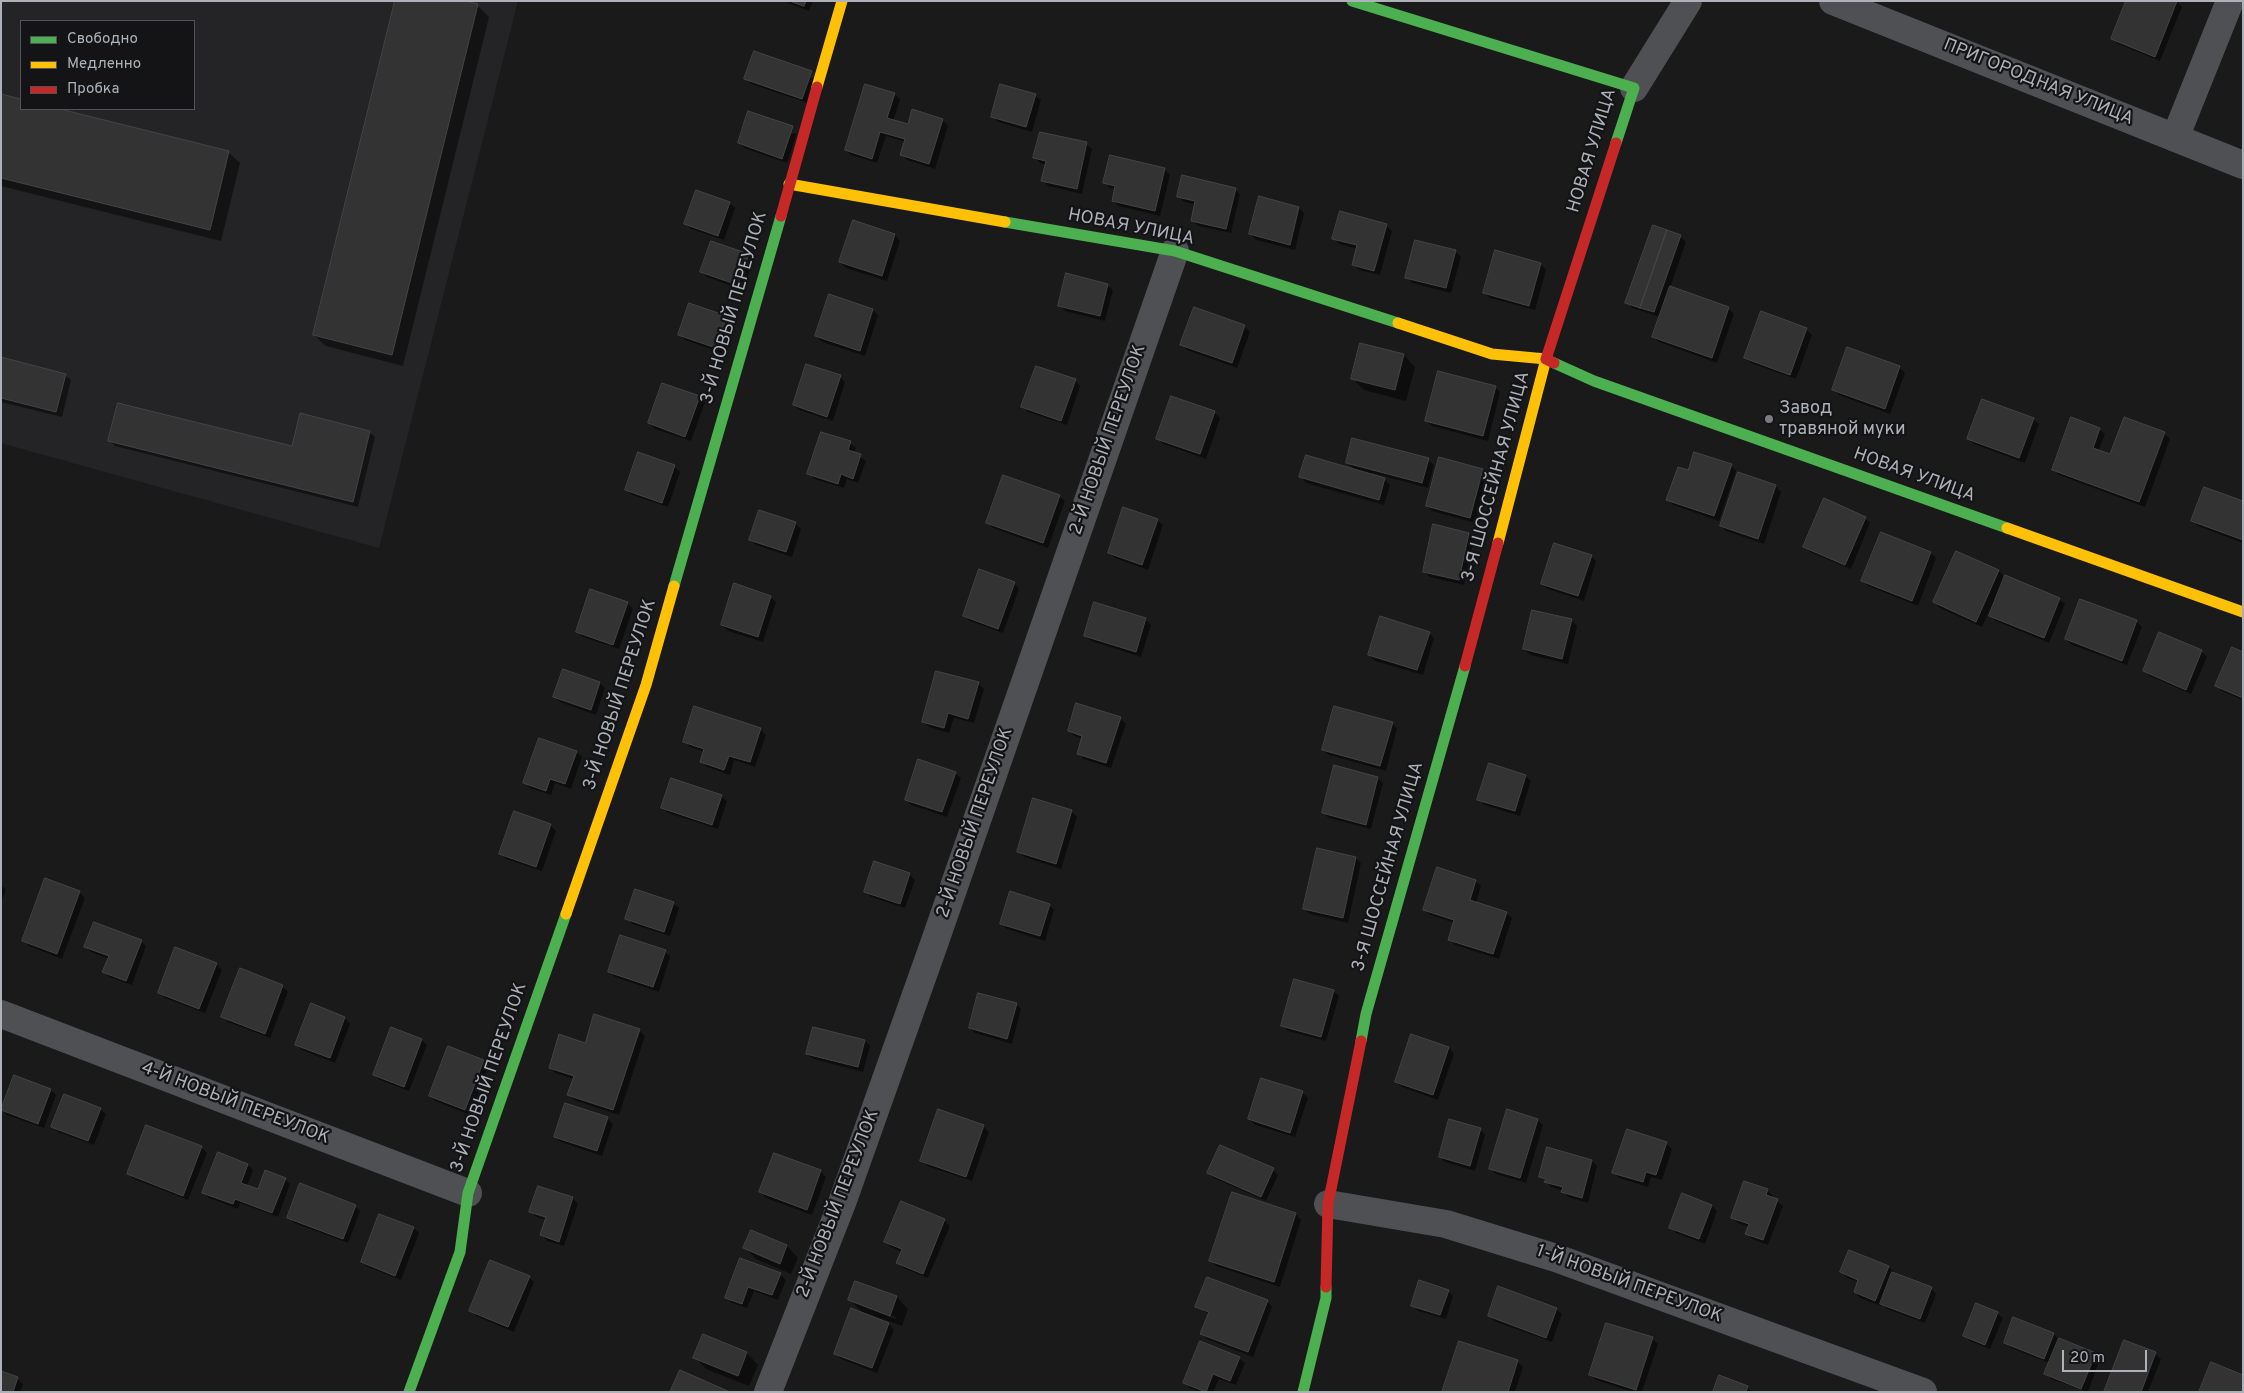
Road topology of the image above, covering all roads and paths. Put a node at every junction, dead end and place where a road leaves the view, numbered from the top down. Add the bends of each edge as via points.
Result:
1 (842, 1) edge
2 (1352, 1) edge
3 (1688, 1) edge
4 (1833, 1) edge
5 (2230, 1) edge
6 (1634, 88) junction
7 (2175, 138) junction
8 (2243, 165) edge
9 (789, 184) junction
10 (1175, 251) junction
11 (1546, 359) junction
12 (2243, 612) edge
13 (1, 1014) edge
14 (468, 1194) junction
15 (1328, 1204) junction
16 (410, 1392) edge
17 (768, 1392) edge
18 (1303, 1392) edge
19 (1923, 1392) edge

1 - 9 street, 3-Й НОВЫЙ ПЕРЕУЛОК
2 - 6 street, НОВАЯ УЛИЦА
3 - 6 street
4 - 7 street, ПРИГОРОДНАЯ УЛИЦА
5 - 7 street
6 - 11 street, НОВАЯ УЛИЦА
7 - 8 street, ПРИГОРОДНАЯ УЛИЦА
9 - 10 street, НОВАЯ УЛИЦА
9 - 14 street, 3-Й НОВЫЙ ПЕРЕУЛОК via 646,685
10 - 11 street, НОВАЯ УЛИЦА via 1492,354
10 - 17 street, 2-Й НОВЫЙ ПЕРЕУЛОК via 858,1157
11 - 12 street, НОВАЯ УЛИЦА via 1594,381
11 - 15 street, 3-Я ШОССЕЙНАЯ УЛИЦА via 1469,653 1366,1014
13 - 14 street, 4-Й НОВЫЙ ПЕРЕУЛОК
14 - 16 street, 3-Й НОВЫЙ ПЕРЕУЛОК via 460,1252
15 - 18 street, 3-Я ШОССЕЙНАЯ УЛИЦА via 1326,1298
15 - 19 street, 1-Й НОВЫЙ ПЕРЕУЛОК via 1446,1224 1556,1258

